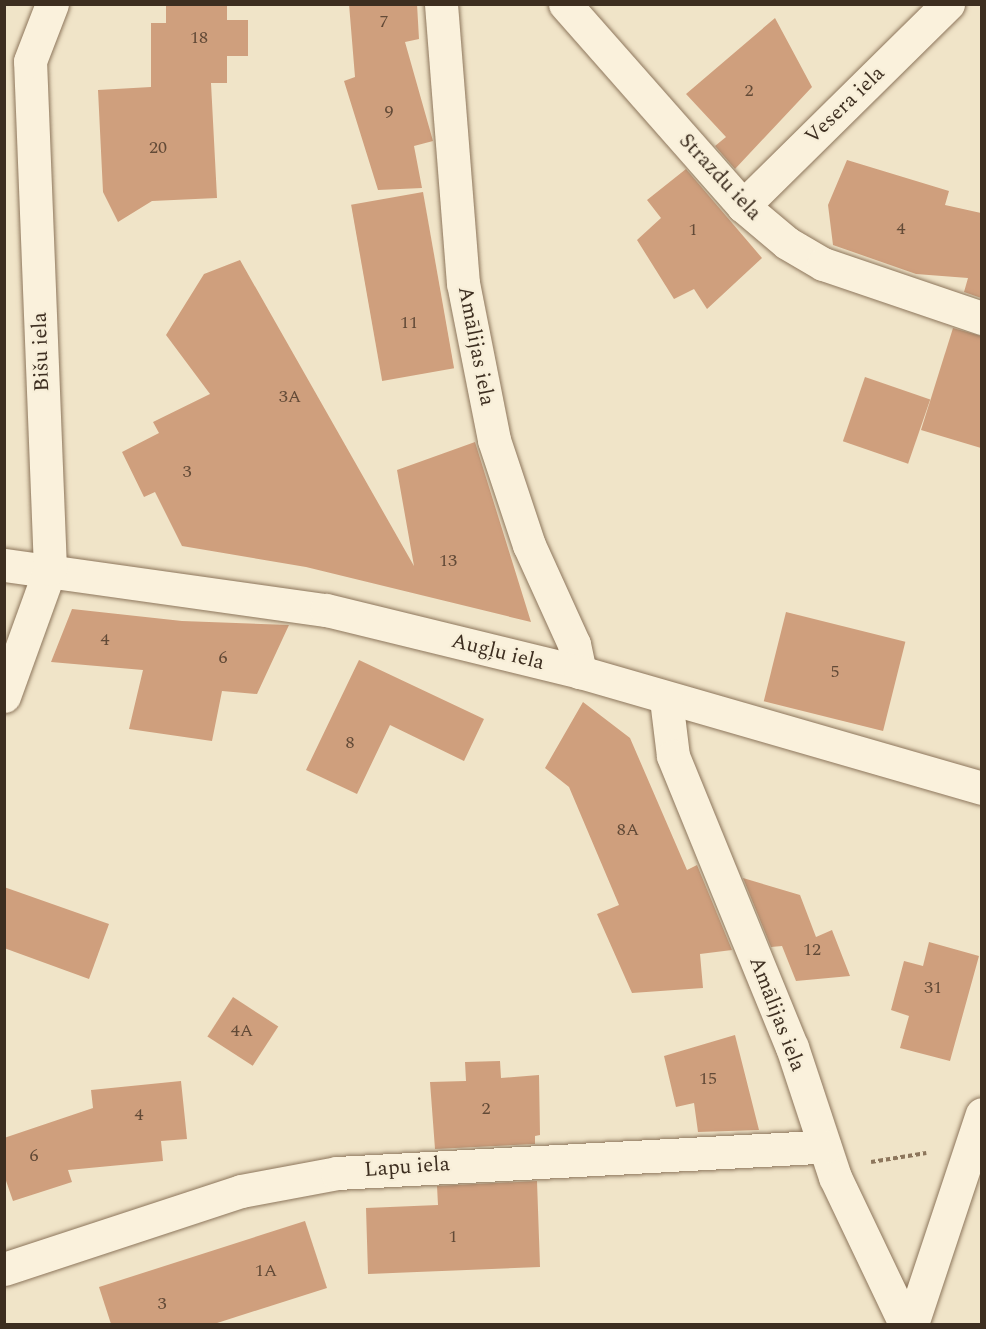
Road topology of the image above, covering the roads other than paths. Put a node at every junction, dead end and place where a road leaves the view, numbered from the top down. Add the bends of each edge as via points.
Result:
1 (52, 4) edge
2 (441, 4) edge
3 (565, 4) edge
4 (948, 4) edge
5 (743, 206) junction
6 (981, 318) edge
7 (4, 565) edge
8 (50, 569) junction
9 (580, 672) junction
10 (4, 696) edge
11 (666, 699) junction
12 (981, 788) edge
13 (981, 1114) edge
14 (824, 1147) junction
15 (4, 1269) edge
16 (905, 1324) edge
17 (912, 1324) edge

1 - 8 street, Bišu iela via 30,61
2 - 9 street, Amālijas iela via 463,283 494,440 529,545 574,644
3 - 5 street, Strazdu iela
4 - 5 street, Vesera iela
5 - 6 street, Strazdu iela via 823,264
7 - 8 street, Augļu iela
8 - 9 street, Augļu iela via 326,610
8 - 10 street, Bišu iela
9 - 11 street, Augļu iela
11 - 12 street, Augļu iela
11 - 14 street, Amālijas iela via 673,756 792,1047
13 - 17 street
14 - 15 street, Lapu iela via 337,1173 242,1191
14 - 16 street, Amālijas iela via 868,1255

